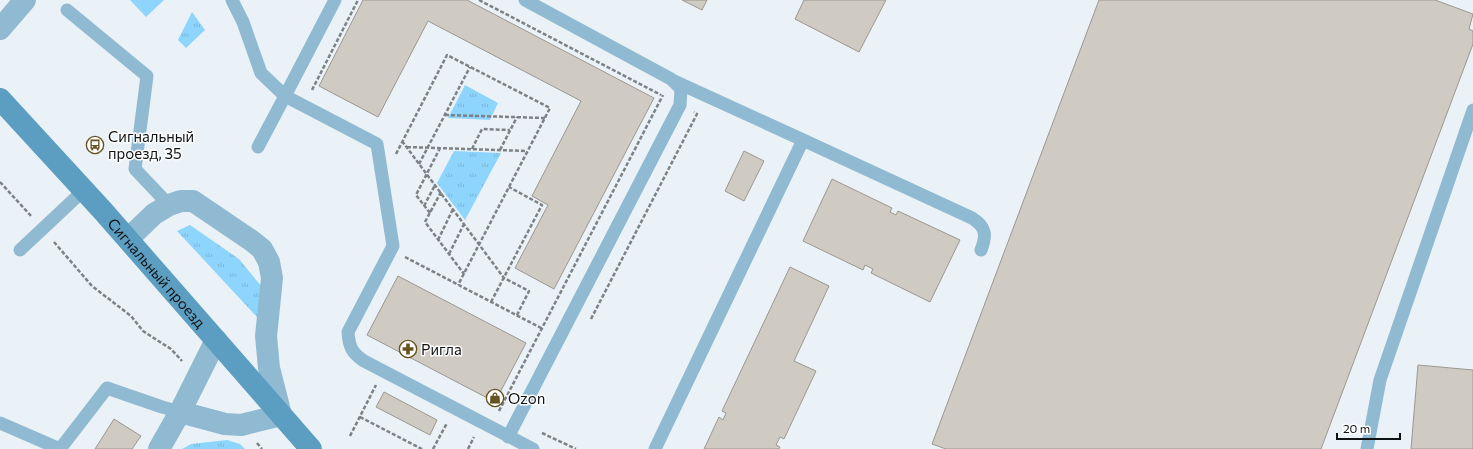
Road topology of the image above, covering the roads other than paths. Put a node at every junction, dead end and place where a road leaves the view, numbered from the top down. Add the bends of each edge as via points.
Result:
1 (25, 0) edge
2 (232, 0) edge
3 (334, 0) edge
4 (525, 0) edge
5 (67, 10) dead end
6 (0, 29) edge
7 (671, 79) junction
8 (285, 96) junction
9 (0, 99) edge
10 (1473, 110) edge
11 (803, 140) junction
12 (258, 147) dead end
13 (84, 190) junction
14 (169, 204) junction
15 (128, 239) junction
16 (20, 250) dead end
17 (981, 250) dead end
18 (216, 340) junction
19 (180, 412) junction
20 (282, 415) junction
21 (0, 423) edge
22 (508, 437) junction
23 (60, 449) edge
24 (159, 449) edge
25 (311, 449) edge
26 (533, 449) edge
27 (654, 449) edge
28 (1367, 449) edge

1 - 6 street
2 - 8 lane via 262,73
3 - 8 lane
4 - 7 lane
5 - 14 lane via 147,76 135,168
7 - 11 lane
7 - 22 lane via 681,89 680,105
8 - 12 lane
8 - 22 lane via 377,144 393,246 348,332 348,342 353,354
9 - 13 main road, Сигнальный проезд
10 - 28 lane via 1380,380
11 - 17 lane via 972,218 985,232
11 - 27 lane
13 - 15 main road, Сигнальный проезд
13 - 16 lane
14 - 15 street via 154,214
14 - 20 street via 193,200 262,249 269,262 272,278 266,336 269,368
15 - 18 main road, Сигнальный проезд
18 - 19 street
18 - 20 main road, Сигнальный проезд
19 - 20 street via 225,424 241,425
19 - 23 lane via 107,388
19 - 24 street
20 - 25 main road, Сигнальный проезд
21 - 23 lane
22 - 26 lane

